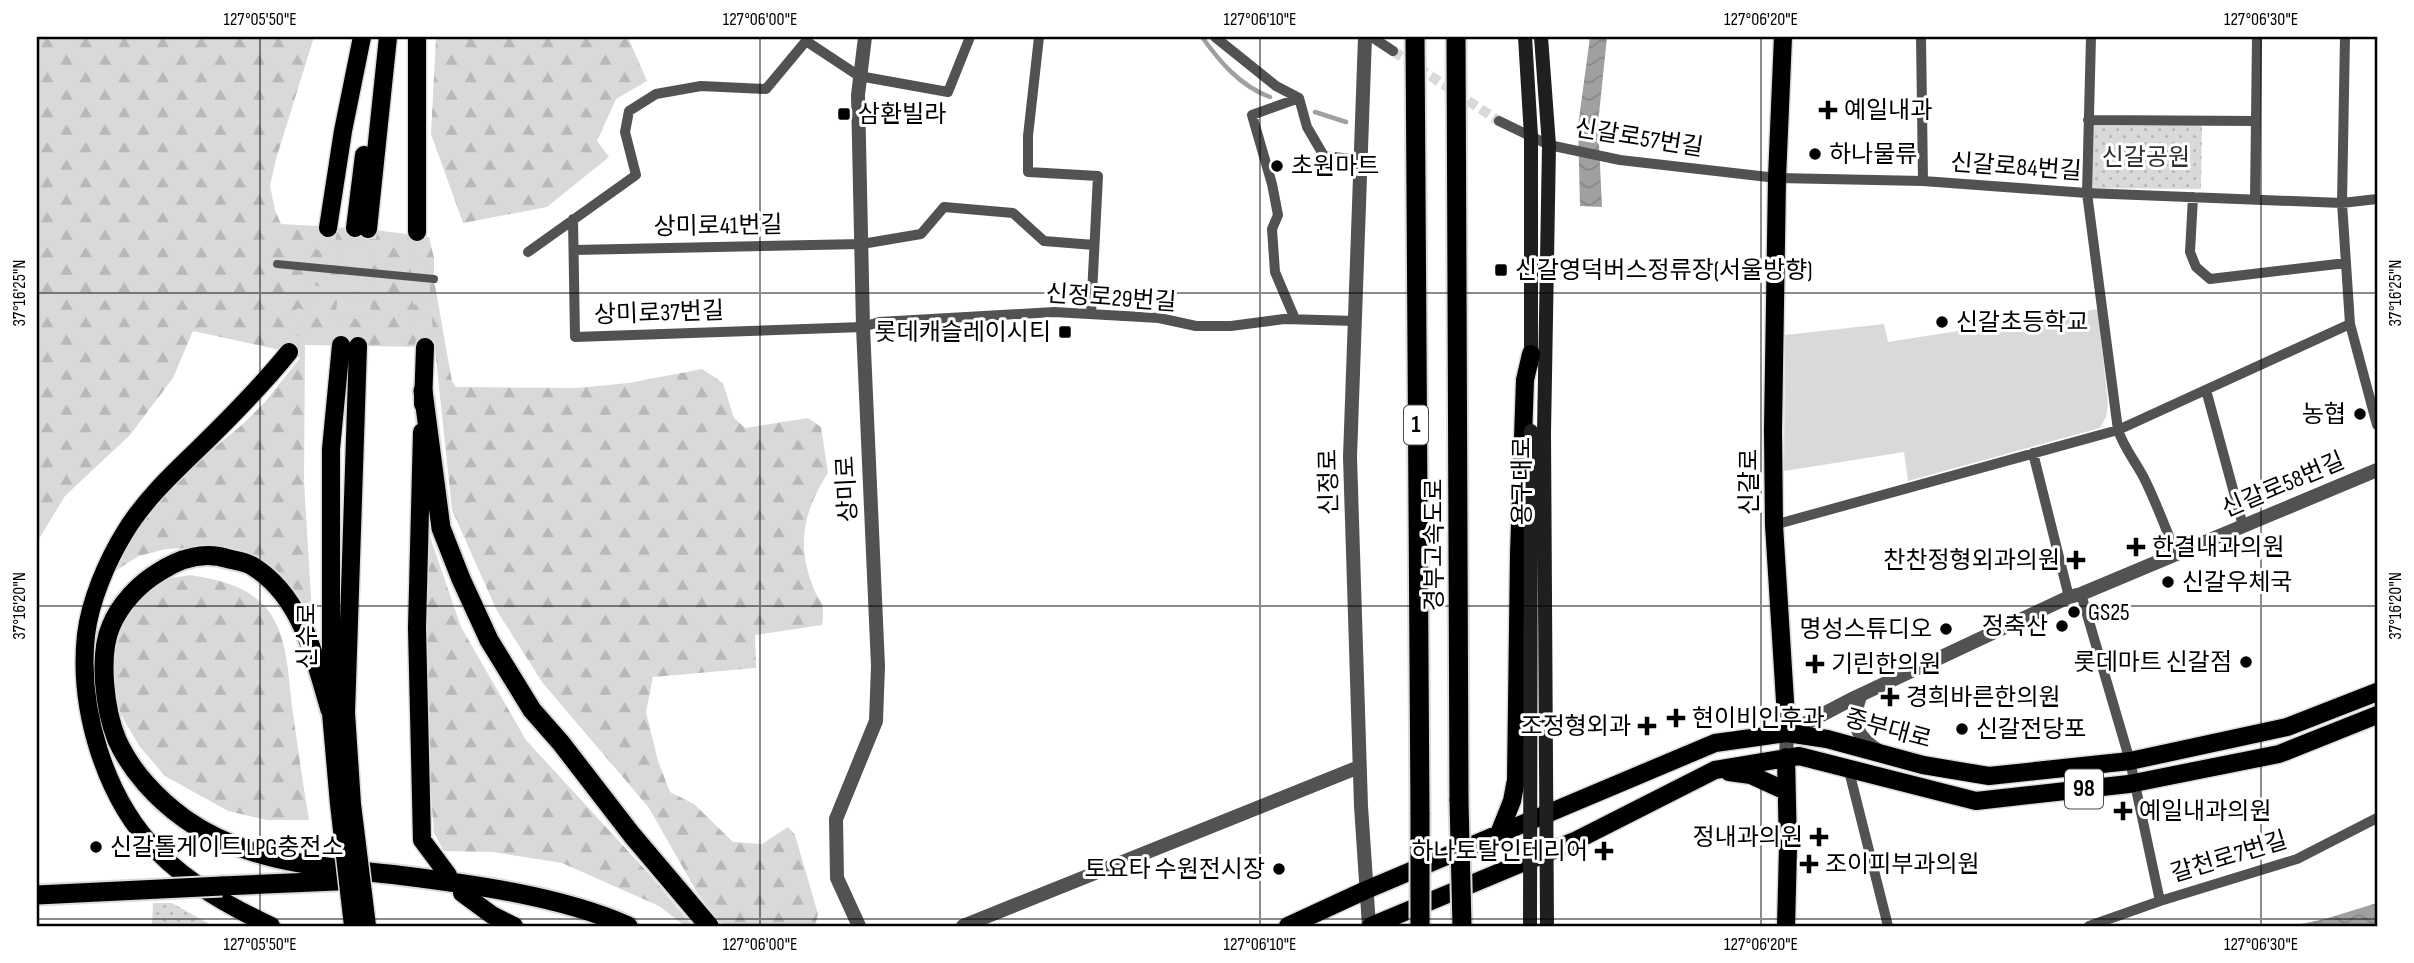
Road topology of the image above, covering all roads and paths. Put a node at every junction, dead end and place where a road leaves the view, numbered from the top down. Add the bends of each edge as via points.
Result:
1 (362, 37) edge
2 (376, 37) edge
3 (388, 37) edge
4 (417, 37) edge
5 (866, 37) edge
6 (970, 37) edge
7 (1039, 37) edge
8 (1215, 37) edge
9 (1365, 37) edge
10 (1372, 37) edge
11 (1415, 37) edge
12 (1456, 37) edge
13 (1525, 37) edge
14 (1541, 37) edge
15 (1783, 37) edge
16 (1921, 37) edge
17 (2091, 37) edge
18 (2257, 37) edge
19 (2345, 37) edge
20 (1393, 51) tunnel mouth
21 (859, 76) junction
22 (1299, 98) junction
23 (2088, 120) junction
24 (1499, 121) tunnel mouth
25 (2256, 121) junction
26 (1531, 136) junction
27 (1549, 145) junction
28 (1362, 160) junction
29 (1777, 178) junction
30 (1923, 181) junction
31 (2087, 193) junction
32 (2193, 197) junction
33 (2377, 199) edge
34 (2255, 200) junction
35 (2342, 203) junction
36 (573, 219) junction
37 (328, 228) tunnel mouth
38 (417, 232) tunnel mouth
39 (862, 244) junction
40 (1094, 245) junction
41 (574, 250) junction
42 (528, 252) dead end
43 (2346, 263) junction
44 (277, 264) dead end
45 (434, 279) dead end
46 (1091, 314) junction
47 (1295, 319) junction
48 (1356, 321) junction
49 (2350, 324) junction
50 (863, 327) junction
51 (349, 346) tunnel mouth
52 (425, 347) tunnel mouth
53 (289, 352) tunnel mouth
54 (1531, 354) junction
55 (2206, 390) junction
56 (424, 391) junction
57 (2377, 425) edge
58 (2118, 430) junction
59 (1538, 432) junction
60 (2034, 453) junction
61 (2377, 470) edge
62 (1774, 525) junction
63 (2243, 526) junction
64 (2176, 554) junction
65 (2075, 595) junction
66 (2377, 692) edge
67 (1860, 695) junction
68 (339, 713) junction
69 (2377, 715) edge
70 (1787, 733) junction
71 (1885, 754) junction
72 (1786, 757) junction
73 (2130, 761) junction
74 (1359, 767) junction
75 (1848, 767) junction
76 (1715, 770) junction
77 (2135, 783) junction
78 (1786, 791) junction
79 (2377, 818) edge
80 (1498, 836) junction
81 (448, 875) dead end
82 (406, 876) junction
83 (1366, 890) junction
84 (462, 893) dead end
85 (37, 895) edge
86 (2160, 901) junction
87 (271, 926) edge
88 (353, 926) edge
89 (367, 926) edge
90 (514, 926) edge
91 (628, 926) edge
92 (709, 926) edge
93 (859, 926) edge
94 (963, 926) edge
95 (1287, 926) edge
96 (1370, 926) edge
97 (1420, 926) edge
98 (1462, 926) edge
99 (1530, 926) edge
100 (1547, 926) edge
101 (1786, 926) edge
102 (1888, 926) edge
103 (2089, 926) edge

1 - 37 main road
2 - 3 main road via 361,228
4 - 38 main road
5 - 21 street, 상미로
6 - 21 street via 948,92
7 - 40 street via 1028,173 1098,176
8 - 22 street via 1276,86
9 - 28 street, 신정로
10 - 20 street
11 - 97 highway, 경부고속도로 / 1, bridge
12 - 98 highway, 경부고속도로 / 1, bridge
13 - 26 main road, 용구대로
14 - 27 main road, 용구대로
15 - 29 main road, 신갈로
16 - 30 street
17 - 23 street
18 - 25 street
19 - 35 street
21 - 36 street via 806,41 766,89 701,86 656,94 629,111 625,132 636,174
21 - 39 street, 상미로
22 - 28 street via 1307,127 1324,156
22 - 47 street via 1252,115 1278,215 1272,229 1275,272
23 - 25 street
23 - 31 street
24 - 26 street, 신갈로57번길
25 - 34 street
26 - 27 street, 신갈로57번길
26 - 54 main road, 용구대로
27 - 29 street, 신갈로57번길 via 1609,158
27 - 59 main road, 용구대로
28 - 48 street, 신정로
29 - 30 street, 신갈로84번길
29 - 62 main road, 신갈로
30 - 31 street, 신갈로84번길
31 - 32 street, 신갈로84번길
31 - 58 street
32 - 34 street, 신갈로84번길
32 - 43 street via 2190,252 2196,267 2210,279
33 - 35 street, 신갈로84번길
34 - 35 street, 신갈로84번길
35 - 43 street
36 - 41 street, 상미로37번길
36 - 42 street
39 - 40 street, 상미로41번길 via 921,234 944,207 1013,213 1044,241
39 - 41 street, 상미로41번길
39 - 50 street, 상미로
40 - 46 street
41 - 50 street, 상미로37번길 via 575,337
43 - 49 street
44 - 45 street, bridge
46 - 47 street, 신정로29번길 via 1159,318 1196,326
46 - 50 street, 신정로29번길 via 879,322
47 - 48 street, 신정로29번길
48 - 74 street, 신정로 via 1350,457
49 - 55 street
49 - 57 street
50 - 93 street, 상미로 via 878,666 876,721 836,819 837,878
51 - 68 main road, 신수로 via 331,449
52 - 56 main road
53 - 87 main road via 268,379 169,477 124,532 92,609 86,636 94,733 112,784 136,824 186,876
54 - 59 main road, 용구대로
54 - 80 main road via 1525,380 1516,780
55 - 58 street
55 - 63 street
56 - 81 main road via 417,628 422,840
56 - 92 highway via 441,528 489,640 532,710
58 - 60 street
58 - 64 street via 2124,449 2146,481
59 - 99 main road, 용구대로, bridge
59 - 100 main road, 용구대로, bridge
60 - 62 street
60 - 65 street
61 - 63 street, 신갈로58번길
62 - 70 main road, 신갈로
63 - 64 street, 신갈로58번길
64 - 65 street, 신갈로58번길
65 - 67 street, 신갈로58번길
65 - 73 street
66 - 73 main road, 중부대로 / 98 via 2287,727
67 - 70 street, 신갈로58번길
67 - 71 street via 1854,719 1857,730 1870,746
68 - 82 highway via 297,613 279,588 253,566 220,556 176,562 137,589 110,628 105,679 110,721 141,779 162,801 208,834 235,846 299,864
68 - 88 main road, 신수로, bridge via 339,804
68 - 89 main road, 신수로, bridge
69 - 77 main road, 중부대로 / 98 via 2279,754
70 - 71 main road, 중부대로 / 98
70 - 72 street, 신갈로
70 - 80 main road, 중부대로 / 98 via 1715,743
71 - 73 main road, 중부대로 / 98 via 1989,776
72 - 75 main road, 중부대로 / 98
72 - 76 main road, 중부대로 / 98
72 - 78 main road, 신갈로
73 - 77 street
74 - 83 street, 신정로
74 - 94 street
75 - 77 main road, 중부대로 / 98 via 1976,800
75 - 102 street
76 - 78 main road via 1751,775
76 - 96 main road, 중부대로 / 98 via 1577,840
77 - 86 street
78 - 101 main road, 신갈로
79 - 86 street, 갈천로7번길 via 2297,859
80 - 83 main road, 중부대로 / 98
82 - 85 highway, bridge
82 - 91 highway via 553,901
83 - 95 main road, 중부대로 / 98
83 - 96 street, 신정로
84 - 90 main road
86 - 103 street, 갈천로7번길

